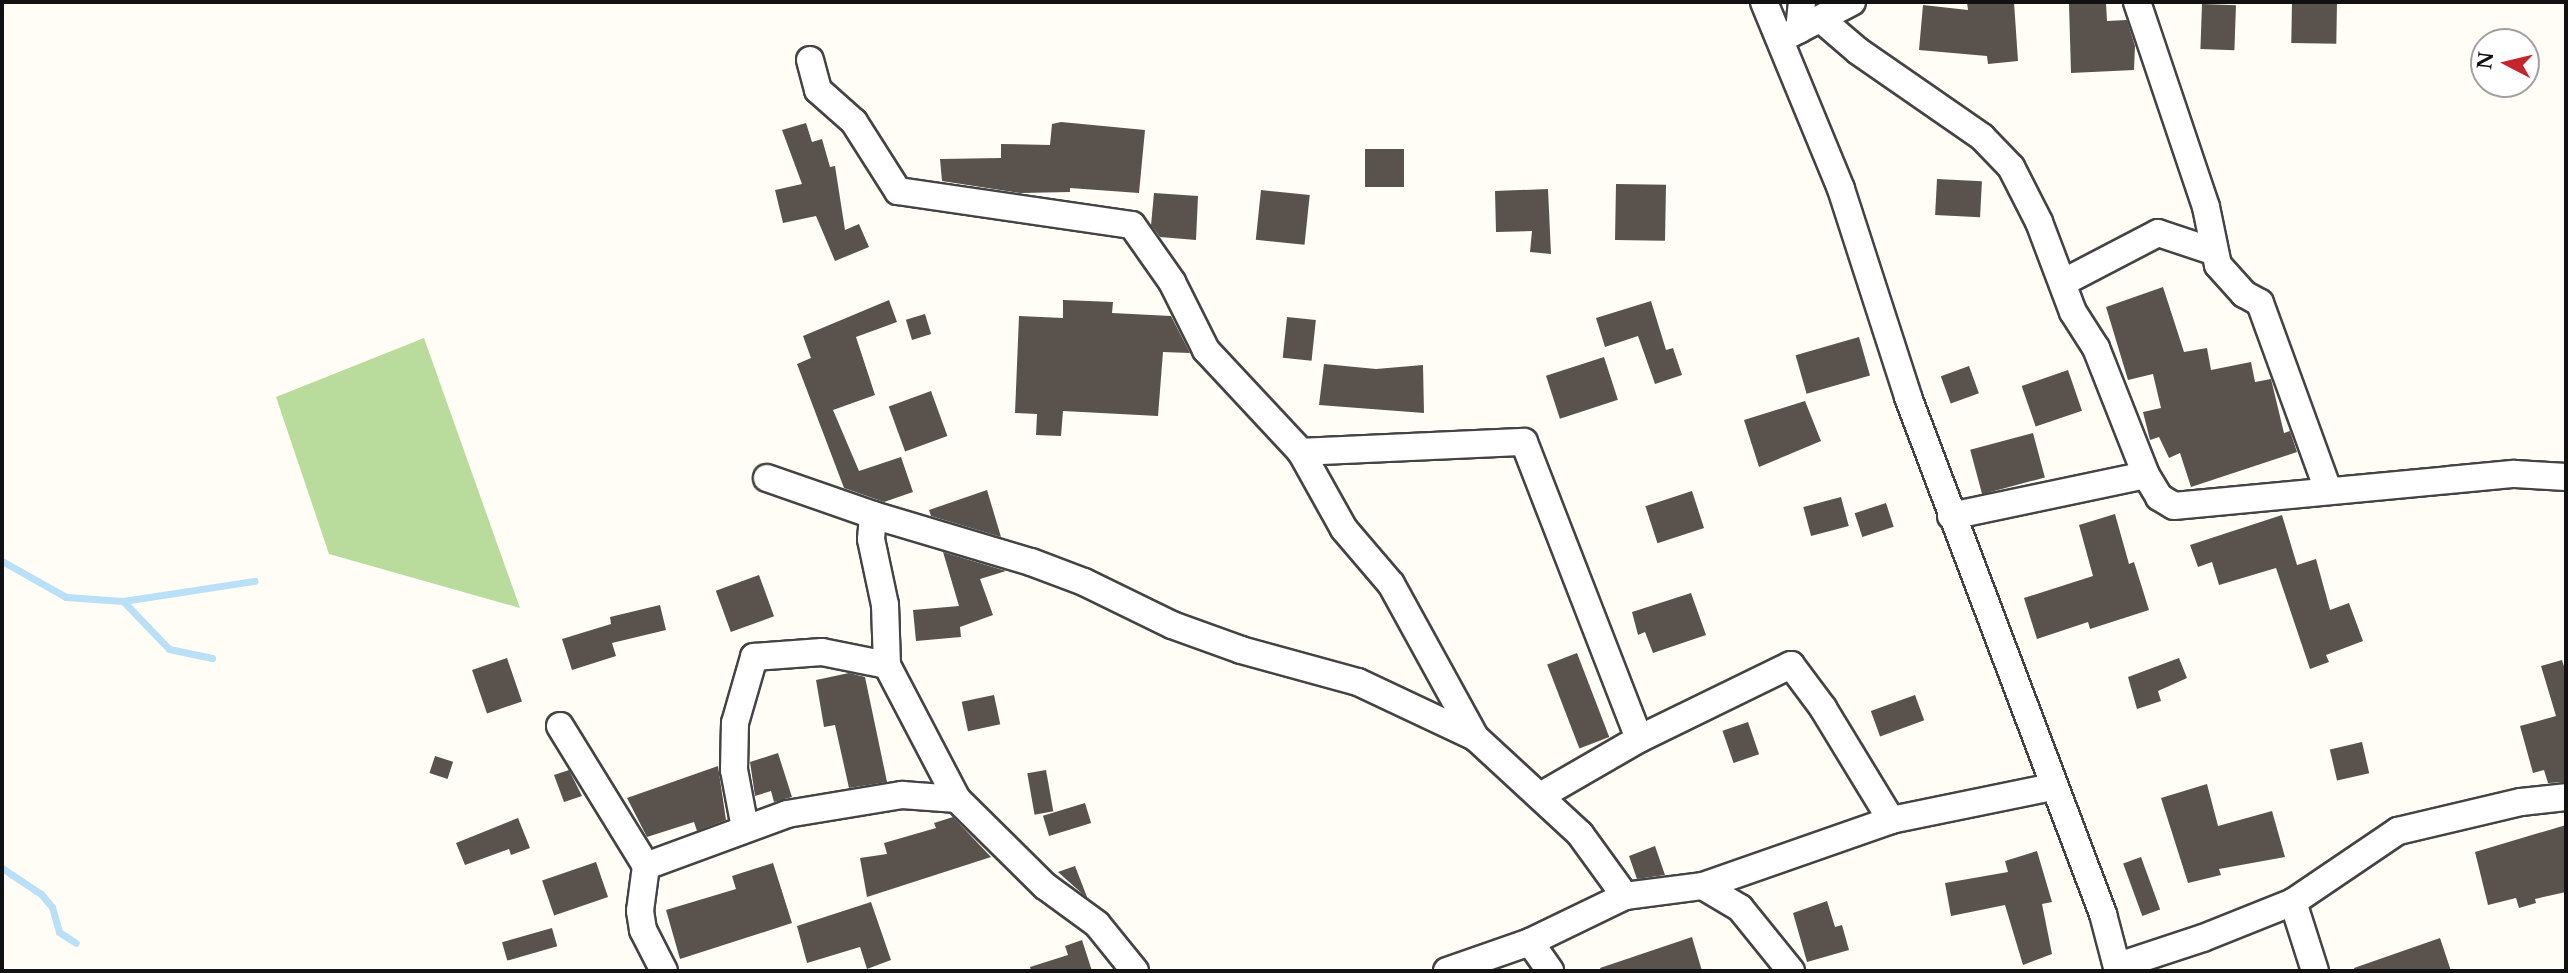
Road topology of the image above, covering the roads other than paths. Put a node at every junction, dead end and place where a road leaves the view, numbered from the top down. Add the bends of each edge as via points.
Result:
1 (1764, 2) edge
2 (1802, 2) edge
3 (1852, 2) edge
4 (2137, 2) edge
5 (1801, 30) junction
6 (810, 60) dead end
7 (2213, 251) junction
8 (2064, 282) junction
9 (1301, 452) junction
10 (2146, 475) junction
11 (2566, 477) edge
12 (766, 478) dead end
13 (2328, 490) junction
14 (873, 514) junction
15 (1951, 516) junction
16 (887, 665) junction
17 (560, 726) dead end
18 (1475, 737) junction
19 (1639, 739) junction
20 (2052, 787) junction
21 (1542, 795) junction
22 (2566, 797) edge
23 (957, 799) junction
24 (1891, 820) junction
25 (745, 828) junction
26 (646, 866) junction
27 (1703, 886) junction
28 (1625, 896) junction
29 (2292, 902) junction
30 (1530, 942) junction
31 (2118, 968) edge
32 (664, 971) edge
33 (1135, 971) edge
34 (1447, 971) edge
35 (1550, 971) edge
36 (1791, 971) edge
37 (2315, 971) edge

1 - 5 street
2 - 5 street
3 - 5 street
4 - 7 street via 2206,208
5 - 8 street via 1858,51 2001,153 2039,222
5 - 15 street via 1841,189
6 - 9 street via 817,90 854,122 878,153 898,191 1132,225 1172,282 1206,351
7 - 8 street via 2158,233
7 - 13 street via 2229,279 2260,303
8 - 10 street
9 - 18 street via 1344,529 1391,584 1426,639
9 - 19 street via 1524,442
10 - 13 street via 2160,497 2174,506
10 - 15 street
11 - 13 street via 2515,474
12 - 14 street
14 - 16 street via 871,539 885,605
14 - 18 street via 1031,562 1172,625 1241,650 1358,682
15 - 20 street
16 - 23 street
16 - 25 street via 822,652 754,657 735,723 734,770
17 - 26 street
18 - 21 street
19 - 21 street
19 - 24 street via 1791,665 1823,708
20 - 24 street
20 - 31 street via 2103,914
21 - 28 street via 1580,834
22 - 29 street via 2521,802 2398,831
23 - 25 street via 879,798 787,814
23 - 33 street via 1045,886 1097,924
24 - 27 street
25 - 26 street
26 - 32 street via 640,911 643,930
27 - 28 street
27 - 36 street via 1740,908
28 - 30 street
29 - 31 street
29 - 37 street
30 - 34 street
30 - 35 street

